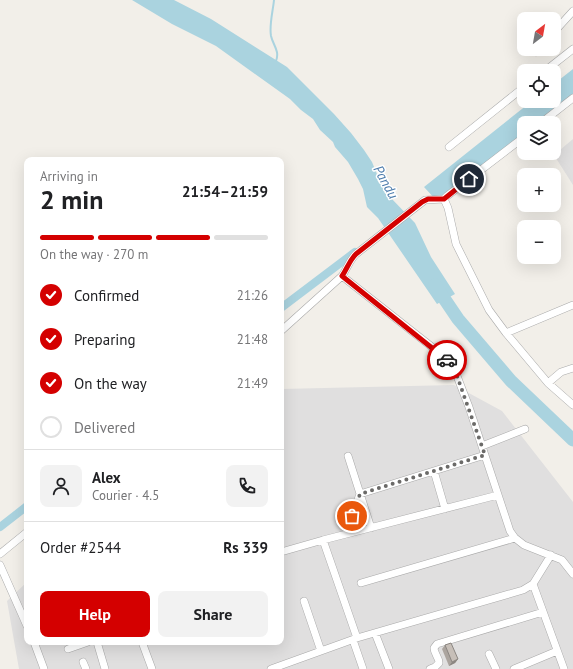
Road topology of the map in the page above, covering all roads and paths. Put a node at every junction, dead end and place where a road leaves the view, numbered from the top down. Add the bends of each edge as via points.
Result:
1 (573, 11) edge
2 (561, 24) edge
3 (573, 49) edge
4 (554, 64) edge
5 (517, 93) edge
6 (572, 101) edge
7 (551, 116) edge
8 (517, 142) edge
9 (449, 146) dead end
10 (444, 199) junction
11 (342, 276) junction
12 (573, 305) edge
13 (284, 328) edge
14 (506, 333) junction
15 (573, 368) edge
16 (548, 383) junction
17 (573, 405) edge
18 (524, 429) dead end
19 (482, 446) junction
20 (485, 455) junction
21 (348, 456) dead end
22 (434, 471) junction
23 (360, 494) junction
24 (498, 495) junction
25 (444, 509) junction
26 (352, 516) dead end
27 (371, 528) junction
28 (24, 534) edge
29 (515, 538) junction
30 (323, 540) junction
31 (284, 551) edge
32 (0, 554) edge
33 (551, 555) junction
34 (0, 565) edge
35 (573, 574) edge
36 (361, 583) dead end
37 (534, 584) junction
38 (304, 601) dead end
39 (543, 612) junction
40 (24, 619) edge
41 (375, 633) junction
42 (355, 639) junction
43 (35, 645) edge
44 (79, 645) edge
45 (98, 645) edge
46 (143, 645) edge
47 (68, 649) dead end
48 (321, 651) junction
49 (557, 651) junction
50 (489, 654) dead end
51 (290, 666) edge
52 (149, 668) edge
53 (44, 669) edge
54 (105, 669) edge
55 (271, 669) edge
56 (363, 669) edge
57 (388, 669) edge
58 (430, 669) edge
59 (496, 669) edge
60 (514, 669) edge
61 (564, 669) edge

1 - 2 street
3 - 4 street
5 - 9 street
6 - 7 street
8 - 10 street
10 - 11 street via 425,200 356,254
10 - 14 street via 462,257 489,310
11 - 13 street
11 - 19 street via 450,363
12 - 14 street
14 - 16 street
15 - 16 street via 561,372
16 - 17 street
18 - 19 street
19 - 20 street
20 - 22 street
20 - 24 street
21 - 23 street
22 - 23 street
22 - 25 street
23 - 26 street
23 - 27 street
24 - 25 street
24 - 29 street via 510,532
25 - 27 street
27 - 30 street
28 - 32 street
29 - 33 street
29 - 36 street
30 - 31 street
30 - 42 street
33 - 35 street via 562,560
33 - 37 street
34 - 40 street
37 - 39 street
37 - 41 street via 523,590
38 - 48 street
39 - 49 street
39 - 58 street via 437,644 434,651 439,663
41 - 42 street
41 - 57 street
42 - 48 street
42 - 56 street
43 - 53 street
44 - 47 street
45 - 54 street
46 - 52 street
48 - 51 street
49 - 60 street
49 - 61 street
50 - 59 street
51 - 55 street

